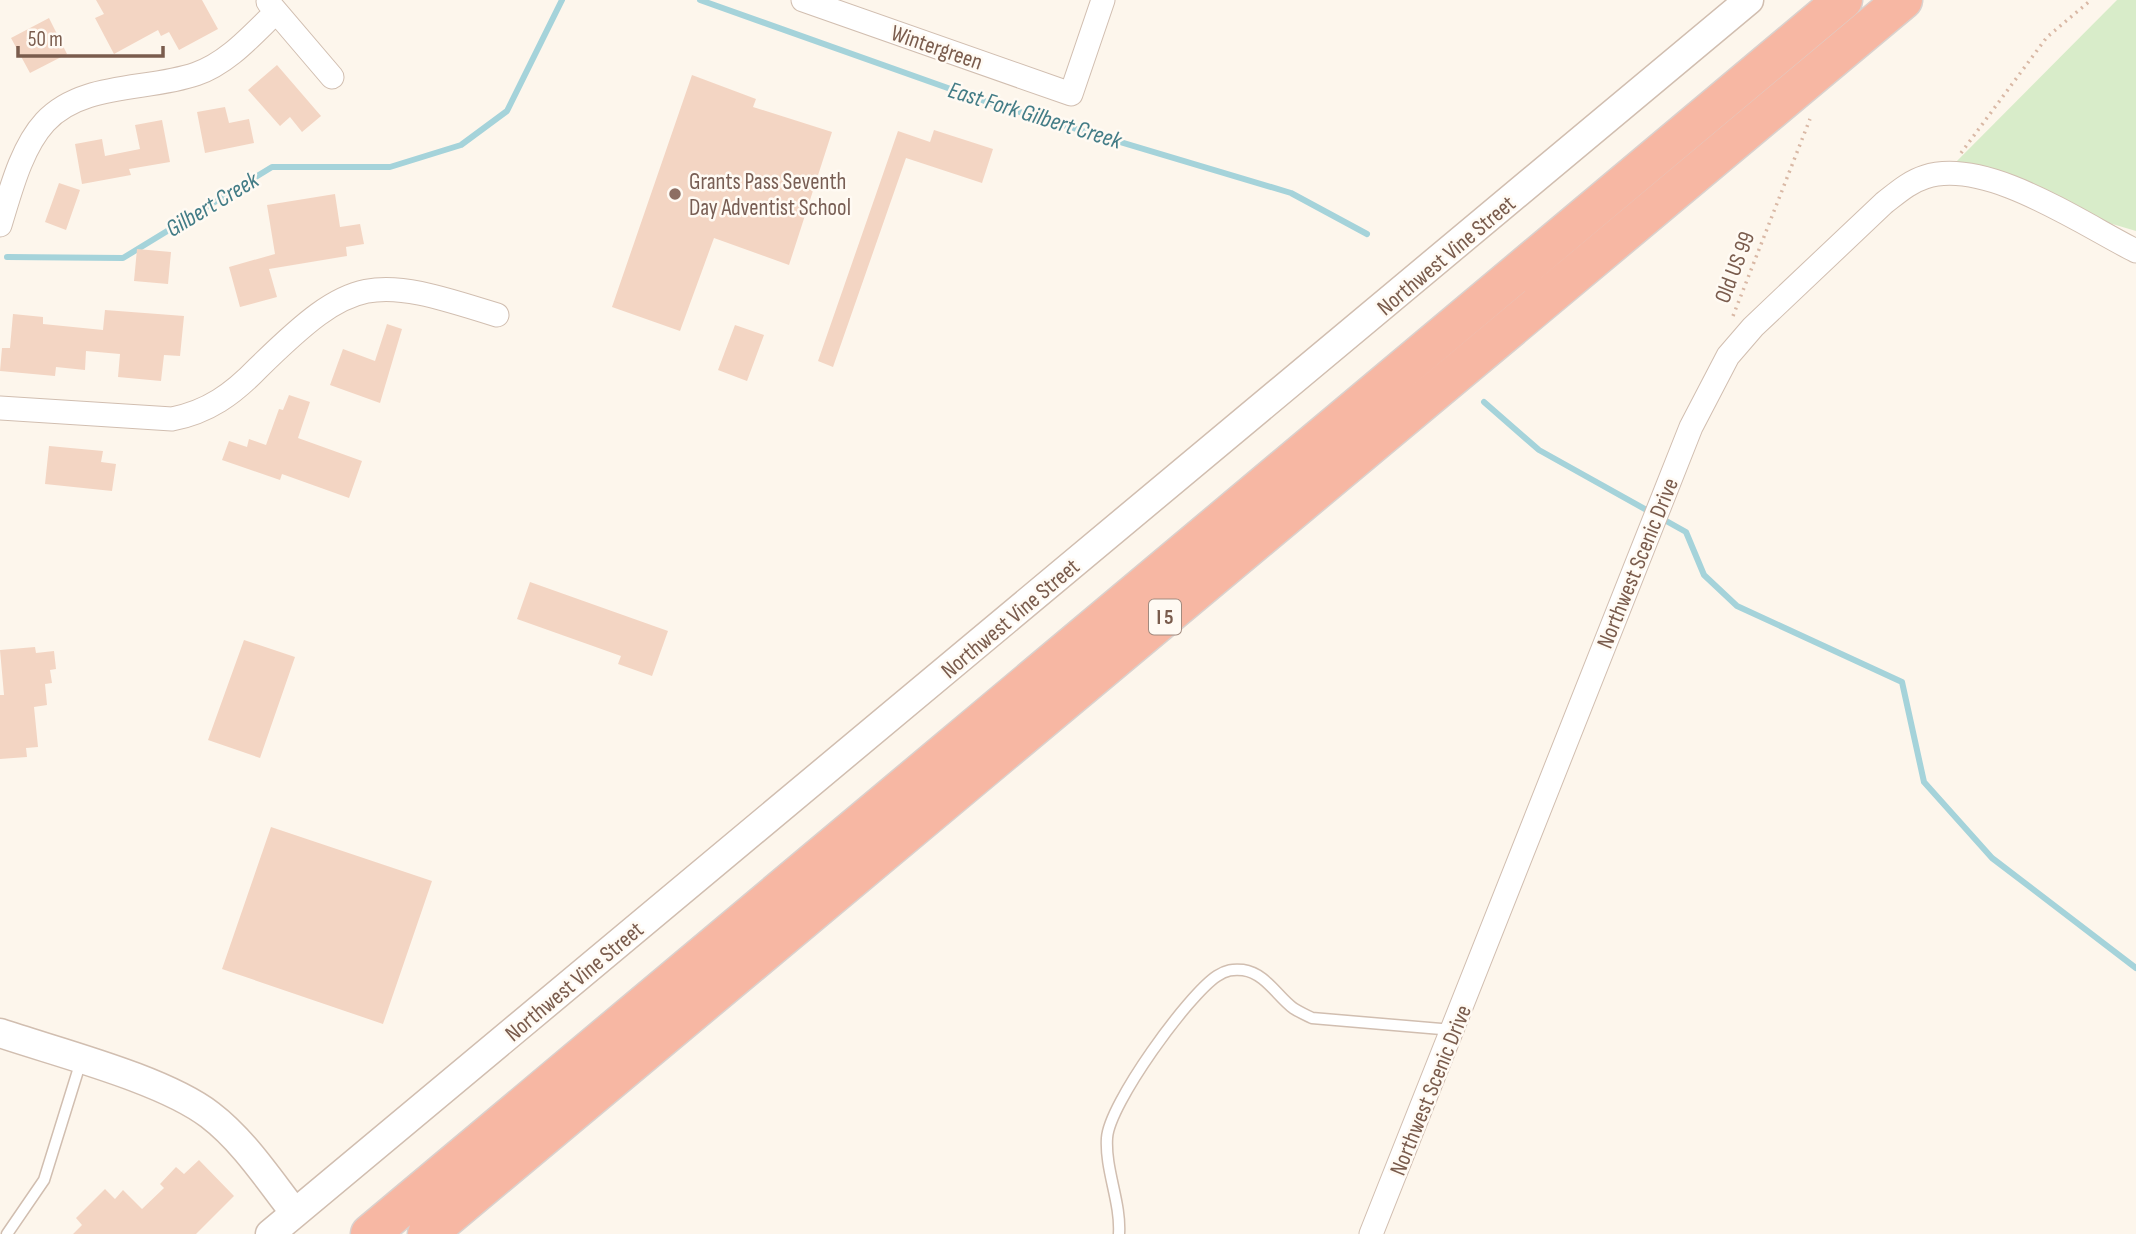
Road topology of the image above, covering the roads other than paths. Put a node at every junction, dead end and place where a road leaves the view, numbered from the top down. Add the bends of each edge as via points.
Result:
1 (803, 0) edge
2 (1103, 0) edge
3 (1749, 0) edge
4 (1843, 0) edge
5 (1903, 0) edge
6 (271, 6) edge
7 (852, 8) edge
8 (332, 77) dead end
9 (1, 219) edge
10 (2136, 251) edge
11 (497, 315) dead end
12 (0, 408) edge
13 (1454, 1030) junction
14 (0, 1033) edge
15 (82, 1061) junction
16 (295, 1213) junction
17 (7, 1234) edge
18 (270, 1234) edge
19 (370, 1234) edge
20 (427, 1234) edge
21 (1119, 1234) edge
22 (1371, 1234) edge

1 - 7 street, Wintergreen
2 - 7 street, Wintergreen via 1071,94
3 - 16 street, Northwest Vine Street
4 - 19 highway, I 5
5 - 20 highway, I 5
6 - 8 street
6 - 9 street via 237,49 196,74 84,97 60,108 33,139
10 - 13 street, Northwest Scenic Drive via 2020,191 1962,174 1926,176 1884,203 1752,327 1716,377 1691,426
11 - 12 street via 429,294 373,289 327,306 239,387 195,415 172,419
13 - 21 lane via 1312,1018 1246,970 1228,970 1215,977 1186,1007 1110,1121 1107,1139
13 - 22 street, Northwest Scenic Drive
14 - 15 street
15 - 16 street via 169,1092 210,1115
15 - 17 lane via 44,1180
16 - 18 street, Northwest Vine Street

